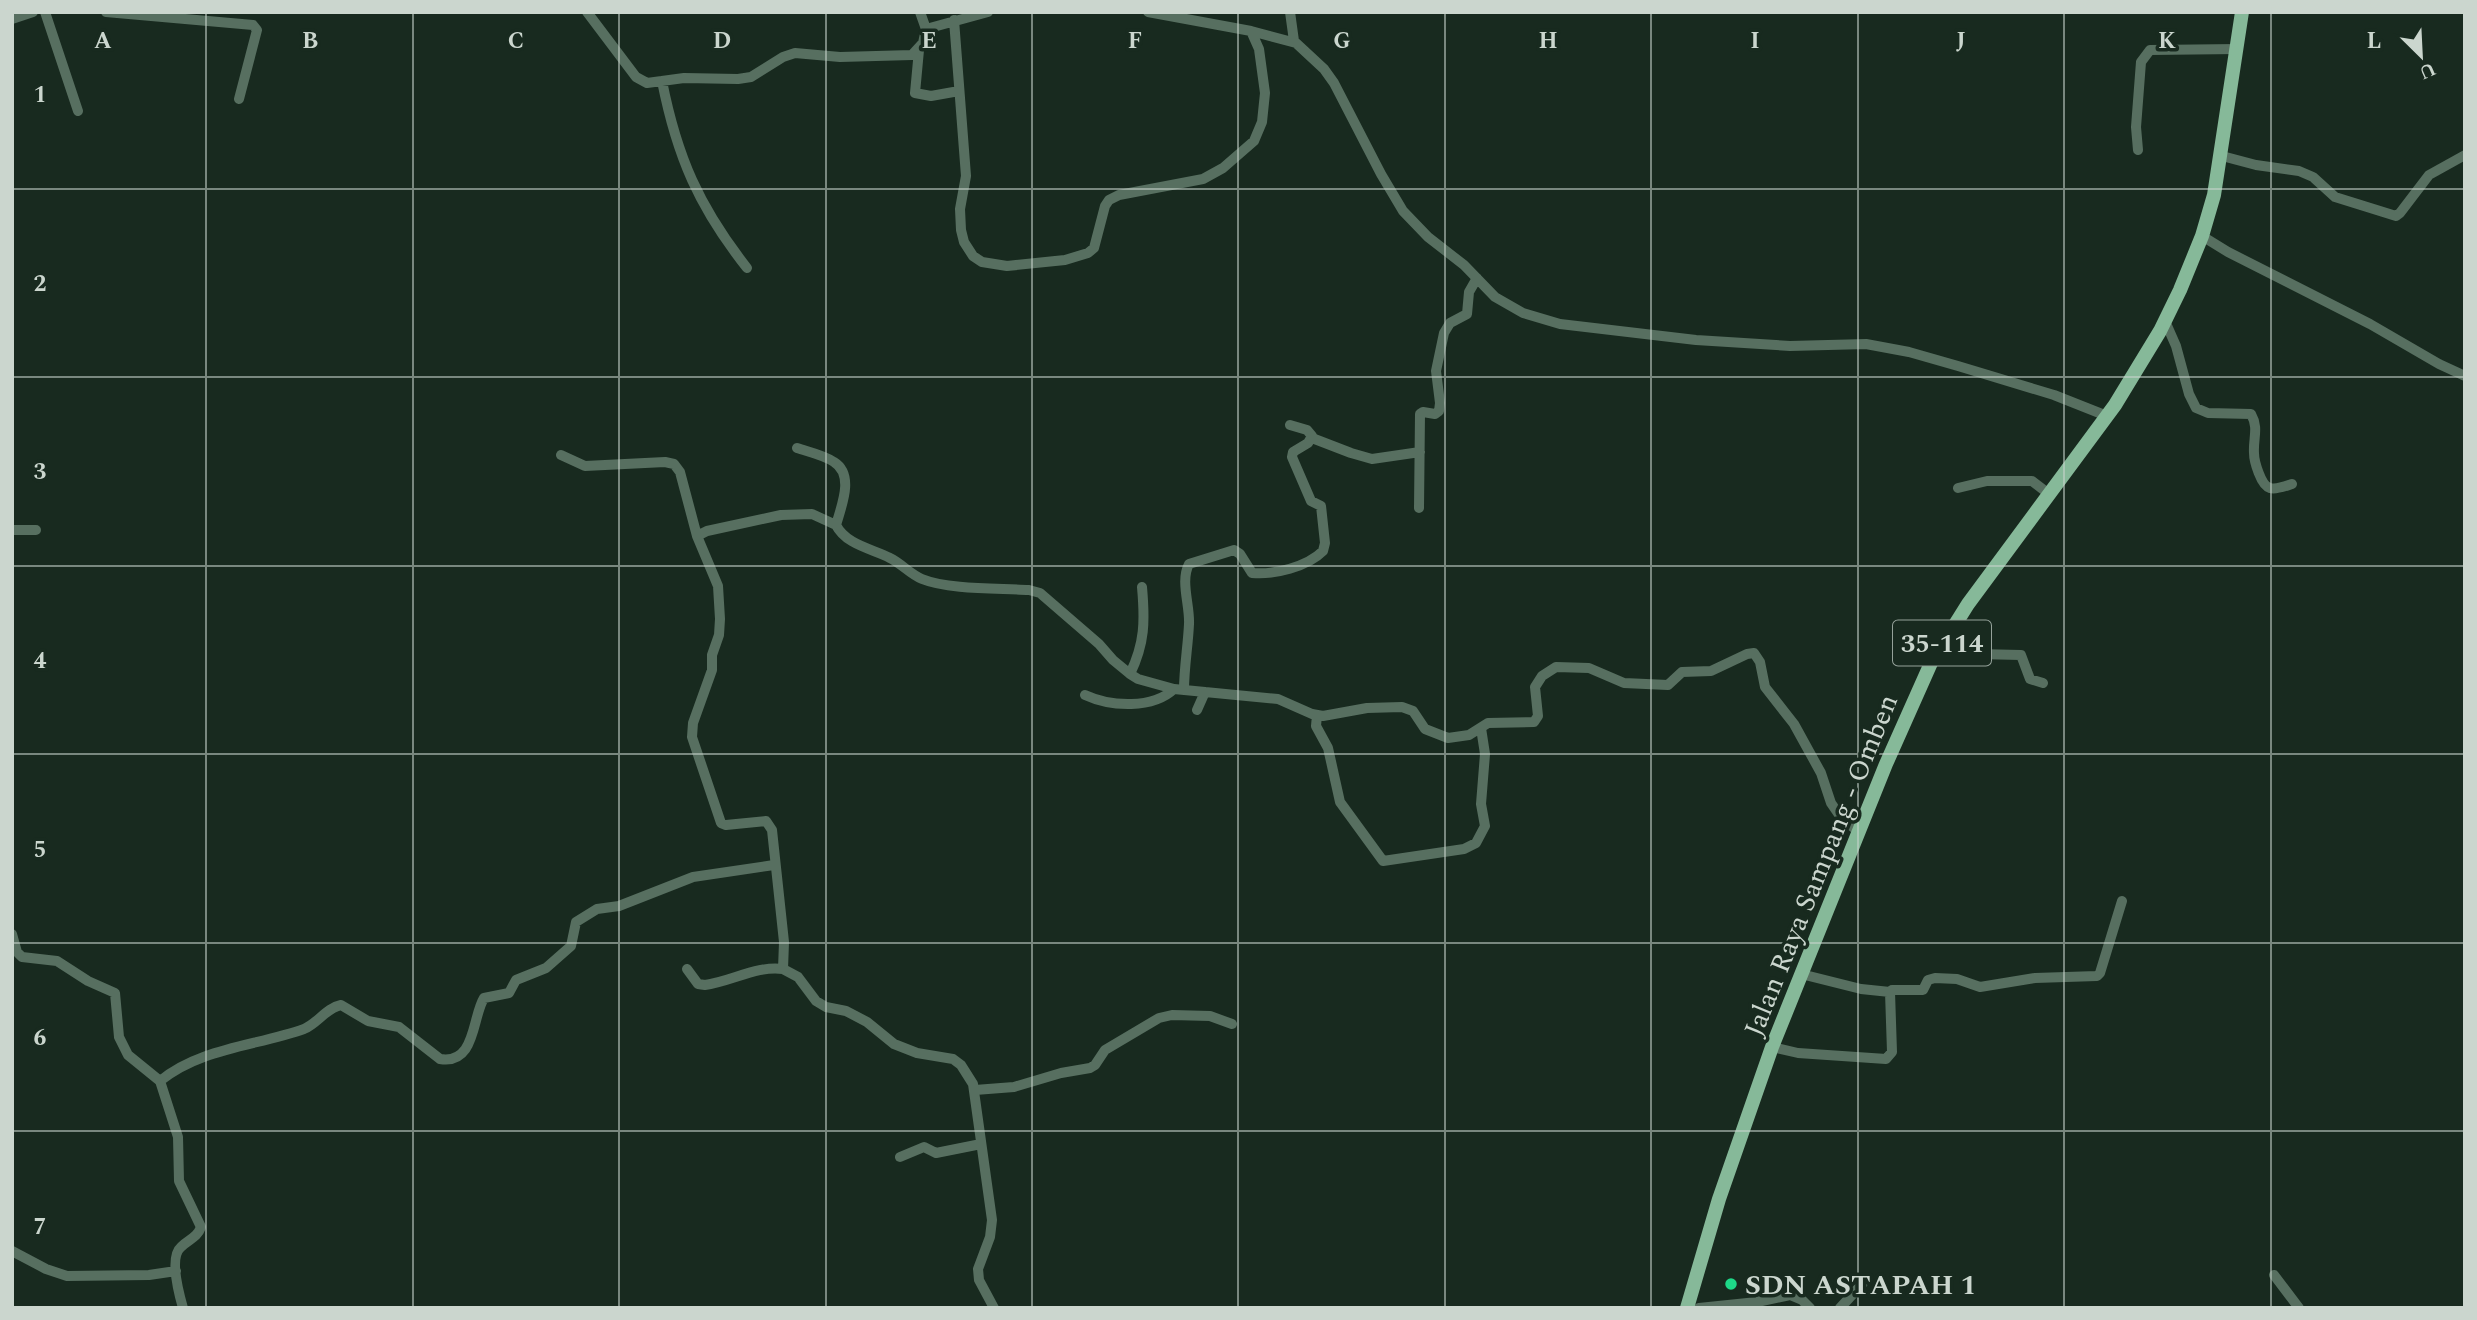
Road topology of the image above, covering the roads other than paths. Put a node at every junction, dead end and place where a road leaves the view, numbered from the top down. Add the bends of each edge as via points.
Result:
1 (33, 12) edge
2 (45, 12) edge
3 (587, 12) edge
4 (920, 12) edge
5 (988, 12) edge
6 (1148, 12) edge
7 (1290, 12) edge
8 (2242, 12) edge
9 (113, 13) edge
10 (12, 19) edge
11 (954, 20) junction
12 (926, 29) junction
13 (1251, 31) junction
14 (1294, 41) junction
15 (2238, 49) junction
16 (919, 50) junction
17 (662, 81) junction
18 (959, 91) junction
19 (239, 99) dead end
20 (78, 111) dead end
21 (2138, 150) dead end
22 (2465, 155) edge
23 (2222, 156) junction
24 (2202, 236) junction
25 (747, 268) dead end
26 (1477, 278) junction
27 (2165, 321) junction
28 (2465, 376) edge
29 (2107, 416) junction
30 (1290, 425) dead end
31 (1312, 438) junction
32 (797, 448) dead end
33 (1420, 452) junction
34 (561, 455) dead end
35 (2292, 484) dead end
36 (1958, 488) dead end
37 (2049, 494) junction
38 (1419, 508) dead end
39 (836, 525) junction
40 (12, 530) edge
41 (36, 530) dead end
42 (697, 536) junction
43 (1142, 587) dead end
44 (1953, 628) junction
45 (1129, 674) junction
46 (2043, 682) dead end
47 (1179, 689) junction
48 (1205, 692) junction
49 (1085, 695) dead end
50 (1197, 710) dead end
51 (1317, 715) junction
52 (1480, 728) junction
53 (1858, 831) junction
54 (774, 865) junction
55 (2122, 901) dead end
56 (12, 934) edge
57 (687, 969) dead end
58 (783, 969) junction
59 (1801, 974) junction
60 (1890, 992) junction
61 (1232, 1024) dead end
62 (1772, 1047) junction
63 (160, 1082) junction
64 (975, 1090) junction
65 (981, 1144) junction
66 (900, 1157) dead end
67 (12, 1251) edge
68 (176, 1271) junction
69 (2274, 1275) dead end
70 (1863, 1283) dead end
71 (183, 1308) edge
72 (994, 1308) edge
73 (1687, 1308) edge
74 (1699, 1308) edge
75 (1810, 1308) edge
76 (1840, 1308) edge
77 (2299, 1308) edge

1 - 10 street
2 - 20 street
3 - 17 street via 636,76 647,83
4 - 12 street
5 - 11 street
6 - 13 street
7 - 14 street
8 - 15 main road, Jalan Raya Sampang - Omben / 35-114
9 - 19 street via 253,25 257,30
11 - 12 street
11 - 18 street
12 - 16 street
13 - 14 street
13 - 18 street via 1259,49 1265,93 1262,122 1254,141 1203,179 1109,200 1093,250 1065,260 1007,266 982,262 964,242
14 - 26 street via 1335,83 1403,211
15 - 21 street via 2146,53 2140,62
15 - 23 main road, Jalan Raya Sampang - Omben / 35-114
16 - 17 street via 898,56 796,53 751,77
16 - 18 street via 915,93 931,96
17 - 25 street via 676,142 697,191 709,216
22 - 23 street via 2429,175 2396,216 2335,197 2299,171
23 - 24 main road, Jalan Raya Sampang - Omben / 35-114
24 - 27 main road, Jalan Raya Sampang - Omben / 35-114
24 - 28 street
26 - 29 street via 1504,303 1560,324 1762,345 1866,344 1958,366
26 - 33 street via 1469,292 1467,314 1450,323 1444,333 1436,371 1440,409 1436,414 1420,414
27 - 29 main road, Jalan Raya Sampang - Omben / 35-114
27 - 35 street via 2196,408 2208,413 2251,414 2256,422 2253,453 2262,480 2272,489
29 - 37 main road, Jalan Raya Sampang - Omben / 35-114
30 - 31 street via 1307,430
31 - 33 street via 1367,458
31 - 47 street via 1292,457 1311,501 1321,506 1323,551 1273,572 1250,572 1234,550 1189,564 1189,620
32 - 39 street via 832,460 841,468 845,489
33 - 38 street
34 - 42 street via 585,466 674,464
36 - 37 street via 1987,481 2032,481
37 - 44 main road, Jalan Raya Sampang - Omben / 35-114
39 - 42 street via 818,515 781,515
39 - 45 street via 851,540 930,581 1040,593
40 - 41 street
42 - 54 street via 718,586 720,619 712,670 692,723 692,737 719,820 723,825 769,823 774,835
43 - 45 street via 1143,639
44 - 46 street via 1969,634 1980,655 2021,655 2030,679
44 - 53 main road, Jalan Raya Sampang - Omben / 35-114 via 1922,682
45 - 47 street
47 - 48 street
47 - 49 street via 1162,699 1142,702 1109,702
48 - 50 street
48 - 51 street via 1278,699
51 - 52 street via 1402,707 1413,711 1425,729 1439,736 1457,738
51 - 52 street via 1316,726 1328,748 1340,802 1383,861 1464,849 1480,839 1485,826 1481,804 1485,754
52 - 53 street via 1488,723 1534,722 1538,716 1535,687 1556,667 1589,668 1624,684 1668,685 1682,672 1711,671 1754,653 1765,687 1794,724 1821,773 1831,803
53 - 59 main road, Jalan Raya Sampang - Omben / 35-114
54 - 58 street
54 - 63 street via 693,877 582,916 576,922 571,946 546,968 516,981 509,993 484,998 472,1037 464,1050 452,1057 440,1059 399,1027 368,1021 341,1005 305,1028 191,1061
55 - 60 street via 2096,976 2035,978 1980,987 1935,978 1928,980 1923,990
56 - 63 street via 22,957 57,961 116,993 123,1047
57 - 58 street via 698,984 705,985
58 - 64 street via 797,977 816,1001 867,1022 894,1044 953,1059 968,1074
59 - 60 street
59 - 62 main road, Jalan Raya Sampang - Omben / 35-114
60 - 62 street via 1892,1052 1886,1059
61 - 64 street via 1210,1016 1158,1018 1105,1050 1090,1068 1014,1087
62 - 73 main road, Jalan Raya Sampang - Omben / 35-114
63 - 68 street via 178,1137 179,1181 201,1227 195,1238 176,1252
64 - 65 street
65 - 66 street via 936,1153 924,1147
65 - 72 street via 992,1220 978,1269
67 - 68 street via 67,1276
68 - 71 street
69 - 77 street
70 - 76 street
74 - 75 street via 1790,1295

